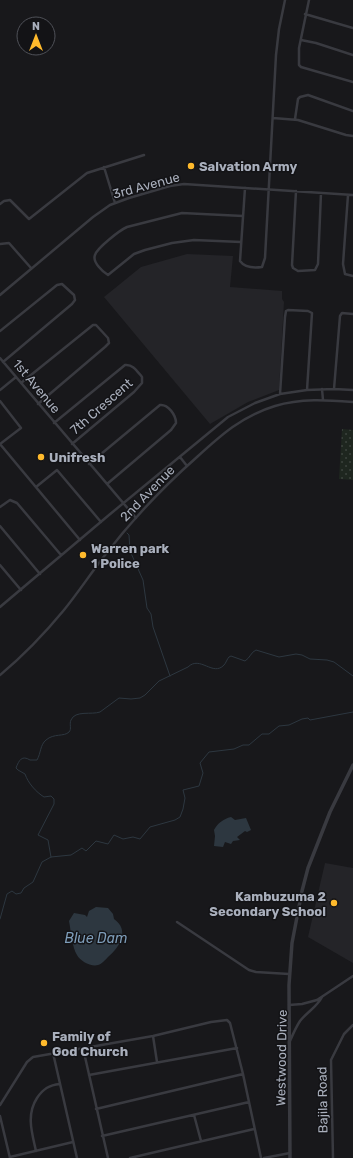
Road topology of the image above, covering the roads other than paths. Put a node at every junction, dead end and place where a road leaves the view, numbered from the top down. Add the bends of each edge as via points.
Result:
1 (284, 0) edge
2 (309, 0) edge
3 (305, 14) junction
4 (353, 28) edge
5 (301, 40) junction
6 (353, 55) edge
7 (353, 82) edge
8 (353, 111) edge
9 (273, 118) junction
10 (296, 119) junction
11 (353, 136) edge
12 (144, 155) dead end
13 (104, 167) junction
14 (245, 188) junction
15 (268, 189) junction
16 (296, 191) junction
17 (321, 193) junction
18 (348, 195) junction
19 (353, 195) edge
20 (115, 203) junction
21 (0, 204) edge
22 (243, 216) junction
23 (241, 242) junction
24 (0, 244) edge
25 (31, 268) junction
26 (353, 276) edge
27 (0, 295) edge
28 (353, 314) edge
29 (0, 331) edge
30 (0, 358) edge
31 (3, 362) junction
32 (16, 377) junction
33 (21, 383) junction
34 (322, 389) junction
35 (334, 389) junction
36 (0, 390) edge
37 (307, 390) junction
38 (353, 390) edge
39 (280, 394) junction
40 (323, 400) junction
41 (0, 401) edge
42 (353, 402) edge
43 (38, 404) junction
44 (54, 423) junction
45 (0, 444) edge
46 (72, 444) junction
47 (180, 457) junction
48 (89, 464) junction
49 (187, 466) junction
50 (106, 484) junction
51 (36, 487) junction
52 (123, 504) junction
53 (0, 507) edge
54 (136, 518) junction
55 (101, 522) junction
56 (0, 526) edge
57 (80, 540) junction
58 (61, 555) junction
59 (0, 565) edge
60 (40, 574) junction
61 (21, 590) junction
62 (0, 607) edge
63 (0, 675) edge
64 (353, 765) edge
65 (177, 922) dead end
66 (290, 974) junction
67 (353, 976) edge
68 (323, 997) junction
69 (289, 1005) junction
70 (353, 1025) edge
71 (153, 1036) junction
72 (290, 1041) junction
73 (83, 1048) junction
74 (237, 1048) junction
75 (53, 1053) junction
76 (157, 1062) junction
77 (243, 1074) junction
78 (89, 1075) junction
79 (60, 1084) junction
80 (249, 1102) junction
81 (0, 1106) edge
82 (96, 1109) junction
83 (194, 1115) junction
84 (0, 1116) edge
85 (254, 1129) junction
86 (102, 1136) junction
87 (200, 1141) junction
88 (73, 1142) junction
89 (36, 1151) junction
90 (290, 1153) junction
91 (10, 1158) edge
92 (77, 1158) edge
93 (108, 1158) edge
94 (130, 1158) edge
95 (263, 1158) edge
96 (290, 1158) edge
97 (332, 1158) edge

1 - 9 street via 276,55
2 - 3 street
3 - 4 street
3 - 5 street
5 - 6 street
5 - 7 street via 298,61 301,67
8 - 10 street via 303,95 298,99
9 - 10 street
9 - 15 street
10 - 11 street via 346,136
12 - 13 street
13 - 20 street
13 - 21 street via 80,177 29,218 10,200
14 - 15 street, 3rd Avenue
14 - 20 street, 3rd Avenue via 181,185
14 - 22 street
15 - 16 street, 3rd Avenue
15 - 23 street via 265,258 262,267 243,264 240,257
16 - 17 street, 3rd Avenue
16 - 17 street via 292,265 298,271 315,270 318,264
17 - 18 street, 3rd Avenue
18 - 19 street, 3rd Avenue
18 - 26 street via 343,264 345,274
20 - 25 street, 3rd Avenue via 93,217
22 - 23 street
22 - 23 street via 182,213 130,226 98,249 94,257 99,267 108,275 134,254 145,250 194,240
24 - 25 street via 9,243
25 - 27 street, 3rd Avenue
28 - 35 street via 342,313 340,316
29 - 31 street via 57,285 62,284 74,296 72,304
30 - 31 street, 1st Avenue
31 - 32 street, 1st Avenue
32 - 33 street, 1st Avenue
32 - 36 street
33 - 43 street, 1st Avenue
33 - 43 street via 93,325 108,338 109,343 105,347
34 - 35 street
34 - 37 street
34 - 40 street
35 - 38 street
37 - 39 street
37 - 39 street via 312,313 288,310 285,318
39 - 47 street via 228,417
40 - 42 street, 2nd Avenue
40 - 49 street, 2nd Avenue via 275,406 242,420 221,434
41 - 45 street via 21,428
43 - 44 street, 1st Avenue
44 - 46 street, 1st Avenue
44 - 46 street, 7th Crescent via 125,365 133,367 142,377 142,383 134,392
45 - 51 street
46 - 48 street, 1st Avenue
47 - 49 street
47 - 52 street
48 - 50 street, 1st Avenue
48 - 50 street via 160,405 164,405 176,417 176,423 171,430
49 - 54 street, 2nd Avenue
50 - 52 street, 1st Avenue
51 - 55 street via 58,470
51 - 57 street
52 - 54 street, 1st Avenue
52 - 55 street
53 - 58 street via 10,500 17,503
54 - 63 street, 2nd Avenue via 101,559 64,610 19,659
55 - 57 street
56 - 60 street
57 - 58 street
58 - 60 street
59 - 61 street
60 - 61 street
61 - 62 street
64 - 66 street via 330,812 308,868 292,943
65 - 66 street via 249,970
66 - 69 street
67 - 68 street, Westwood Drive
68 - 69 street, Westwood Drive via 312,1002
68 - 72 street via 301,1020
69 - 72 street, Westwood Drive
70 - 97 street, Bajila Road via 344,1034 331,1060
71 - 73 street
71 - 74 street via 227,1020
71 - 76 street
72 - 90 street, Westwood Drive
73 - 75 street
73 - 78 street
74 - 76 street
74 - 77 street
75 - 79 street
75 - 81 street via 30,1058
76 - 78 street
77 - 80 street
77 - 82 street
78 - 82 street
79 - 88 street
79 - 89 street via 43,1089 30,1112
80 - 83 street
80 - 85 street
82 - 86 street
83 - 86 street
83 - 87 street
84 - 91 street
85 - 87 street
85 - 95 street
86 - 93 street
87 - 94 street
88 - 89 street
88 - 92 street
89 - 91 street
90 - 95 street
90 - 96 street, Westwood Drive

